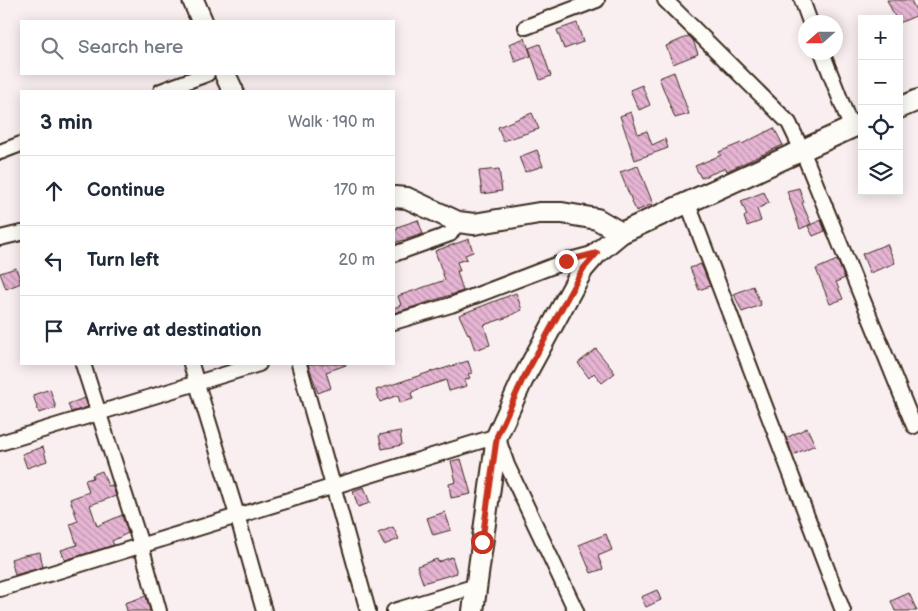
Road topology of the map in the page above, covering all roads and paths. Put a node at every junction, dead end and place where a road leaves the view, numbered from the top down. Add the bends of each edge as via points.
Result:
1 (193, 0) edge
2 (597, 0) edge
3 (665, 0) edge
4 (802, 0) edge
5 (807, 15) edge
6 (202, 20) edge
7 (526, 27) dead end
8 (826, 60) edge
9 (204, 75) edge
10 (225, 75) edge
11 (164, 90) edge
12 (233, 90) edge
13 (918, 100) edge
14 (903, 106) edge
15 (856, 125) edge
16 (20, 144) edge
17 (802, 150) junction
18 (0, 152) edge
19 (395, 197) edge
20 (688, 204) junction
21 (458, 222) junction
22 (20, 232) edge
23 (621, 233) junction
24 (0, 238) edge
25 (597, 253) junction
26 (395, 254) edge
27 (395, 322) edge
28 (83, 365) edge
29 (191, 365) edge
30 (256, 365) edge
31 (299, 365) edge
32 (196, 383) junction
33 (98, 413) junction
34 (914, 426) dead end
35 (497, 436) junction
36 (0, 443) edge
37 (334, 486) junction
38 (237, 515) junction
39 (142, 545) junction
40 (476, 586) junction
41 (0, 589) edge
42 (159, 611) edge
43 (264, 611) edge
44 (368, 611) edge
45 (394, 611) edge
46 (473, 611) edge
47 (576, 611) edge
48 (843, 611) edge

1 - 6 street
2 - 7 street
3 - 17 street via 789,123
4 - 5 street
8 - 15 street
9 - 11 street
10 - 12 street
13 - 14 street
15 - 17 street
16 - 18 street
17 - 20 street
17 - 34 street
19 - 21 street via 407,198
20 - 23 street
20 - 48 street
21 - 23 street via 474,224 539,213 562,213 597,219
21 - 26 street via 450,234
22 - 24 street
23 - 25 street
25 - 27 street
25 - 35 street via 583,269 526,372
28 - 33 street
29 - 32 street
30 - 32 street
31 - 37 street
32 - 33 street
32 - 38 street
33 - 36 street
33 - 39 street
35 - 37 street
35 - 40 street
35 - 47 street via 507,465
37 - 38 street
37 - 44 street
38 - 39 street
38 - 43 street
39 - 41 street
39 - 42 street
40 - 45 street
40 - 46 street

